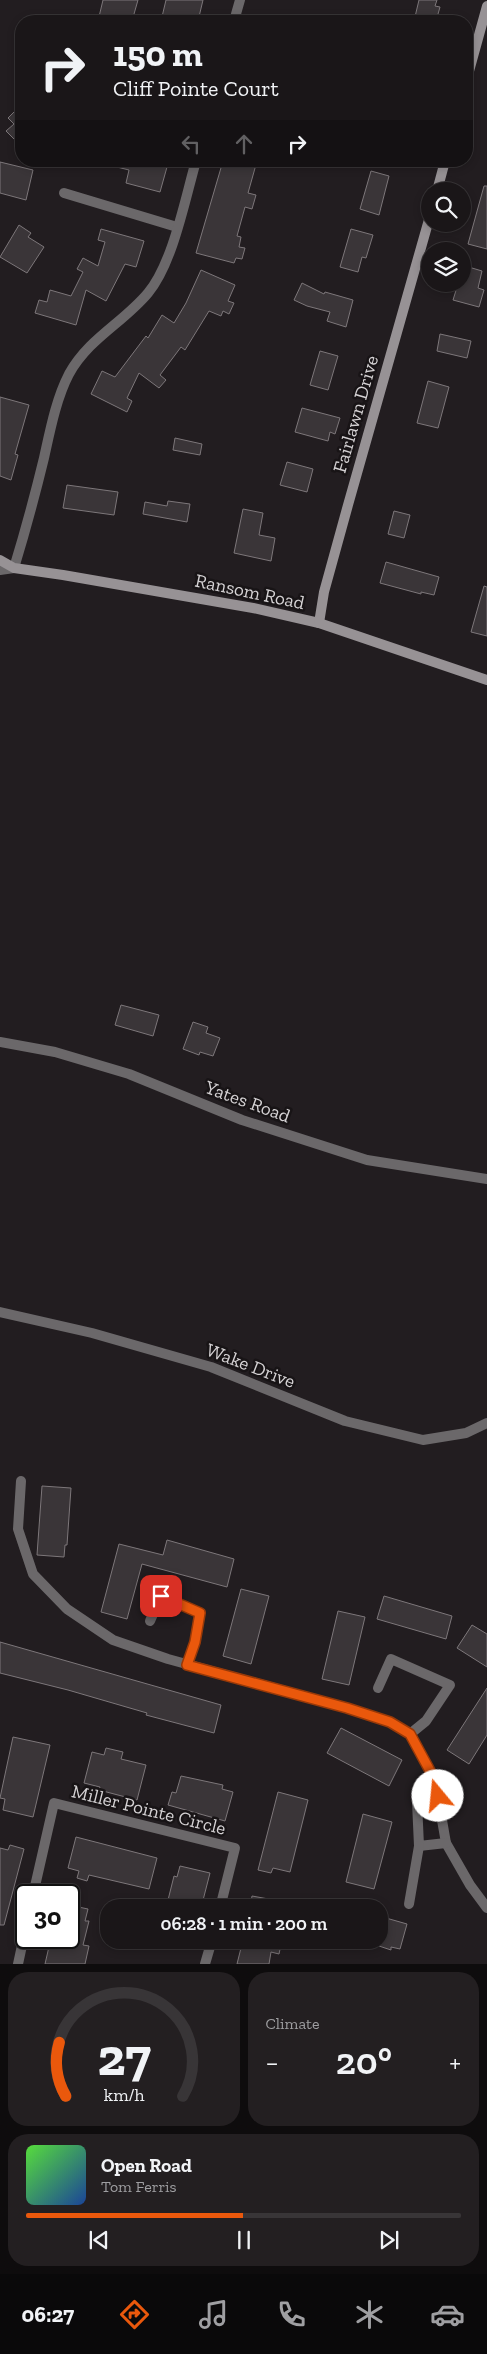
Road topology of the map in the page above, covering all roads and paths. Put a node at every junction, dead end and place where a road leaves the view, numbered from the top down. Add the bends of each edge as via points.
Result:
1 (240, 0) edge
2 (487, 6) edge
3 (236, 15) edge
4 (473, 57) edge
5 (194, 167) edge
6 (443, 167) edge
7 (439, 182) edge
8 (64, 193) dead end
9 (177, 227) junction
10 (425, 232) edge
11 (0, 560) edge
12 (14, 568) junction
13 (0, 570) edge
14 (318, 623) junction
15 (487, 680) edge
16 (0, 1042) edge
17 (487, 1179) edge
18 (0, 1312) edge
19 (487, 1423) edge
20 (21, 1481) dead end
21 (150, 1621) dead end
22 (187, 1665) junction
23 (378, 1688) dead end
24 (410, 1734) junction
25 (417, 1802) dead end
26 (446, 1843) junction
27 (419, 1846) junction
28 (36, 1884) edge
29 (222, 1899) edge
30 (409, 1904) dead end
31 (487, 1908) edge
32 (21, 1949) edge
33 (209, 1949) edge
34 (18, 1964) edge
35 (205, 1964) edge

1 - 3 street
2 - 4 street
5 - 9 street
6 - 7 street
8 - 9 street
9 - 12 street via 164,264 149,292 90,345 69,375 53,422
10 - 14 street, Fairlawn Drive via 348,504
11 - 12 street, Ransom Road
12 - 13 street
12 - 14 street, Ransom Road via 254,608
14 - 15 street, Ransom Road
16 - 17 street, Yates Road via 55,1052 129,1074 242,1120 367,1160
18 - 19 street, Wake Drive via 92,1333 212,1367 346,1421 423,1440 466,1433
20 - 22 street via 18,1529 34,1574 67,1609 112,1640
21 - 22 street via 161,1596 200,1613
22 - 24 street via 347,1708 390,1722
23 - 24 street via 391,1659 450,1685 426,1720
24 - 26 street via 435,1780
25 - 27 street
26 - 27 street
26 - 31 street
27 - 30 street
28 - 29 street, Miller Pointe Circle via 54,1803 235,1848
32 - 34 street
33 - 35 street

